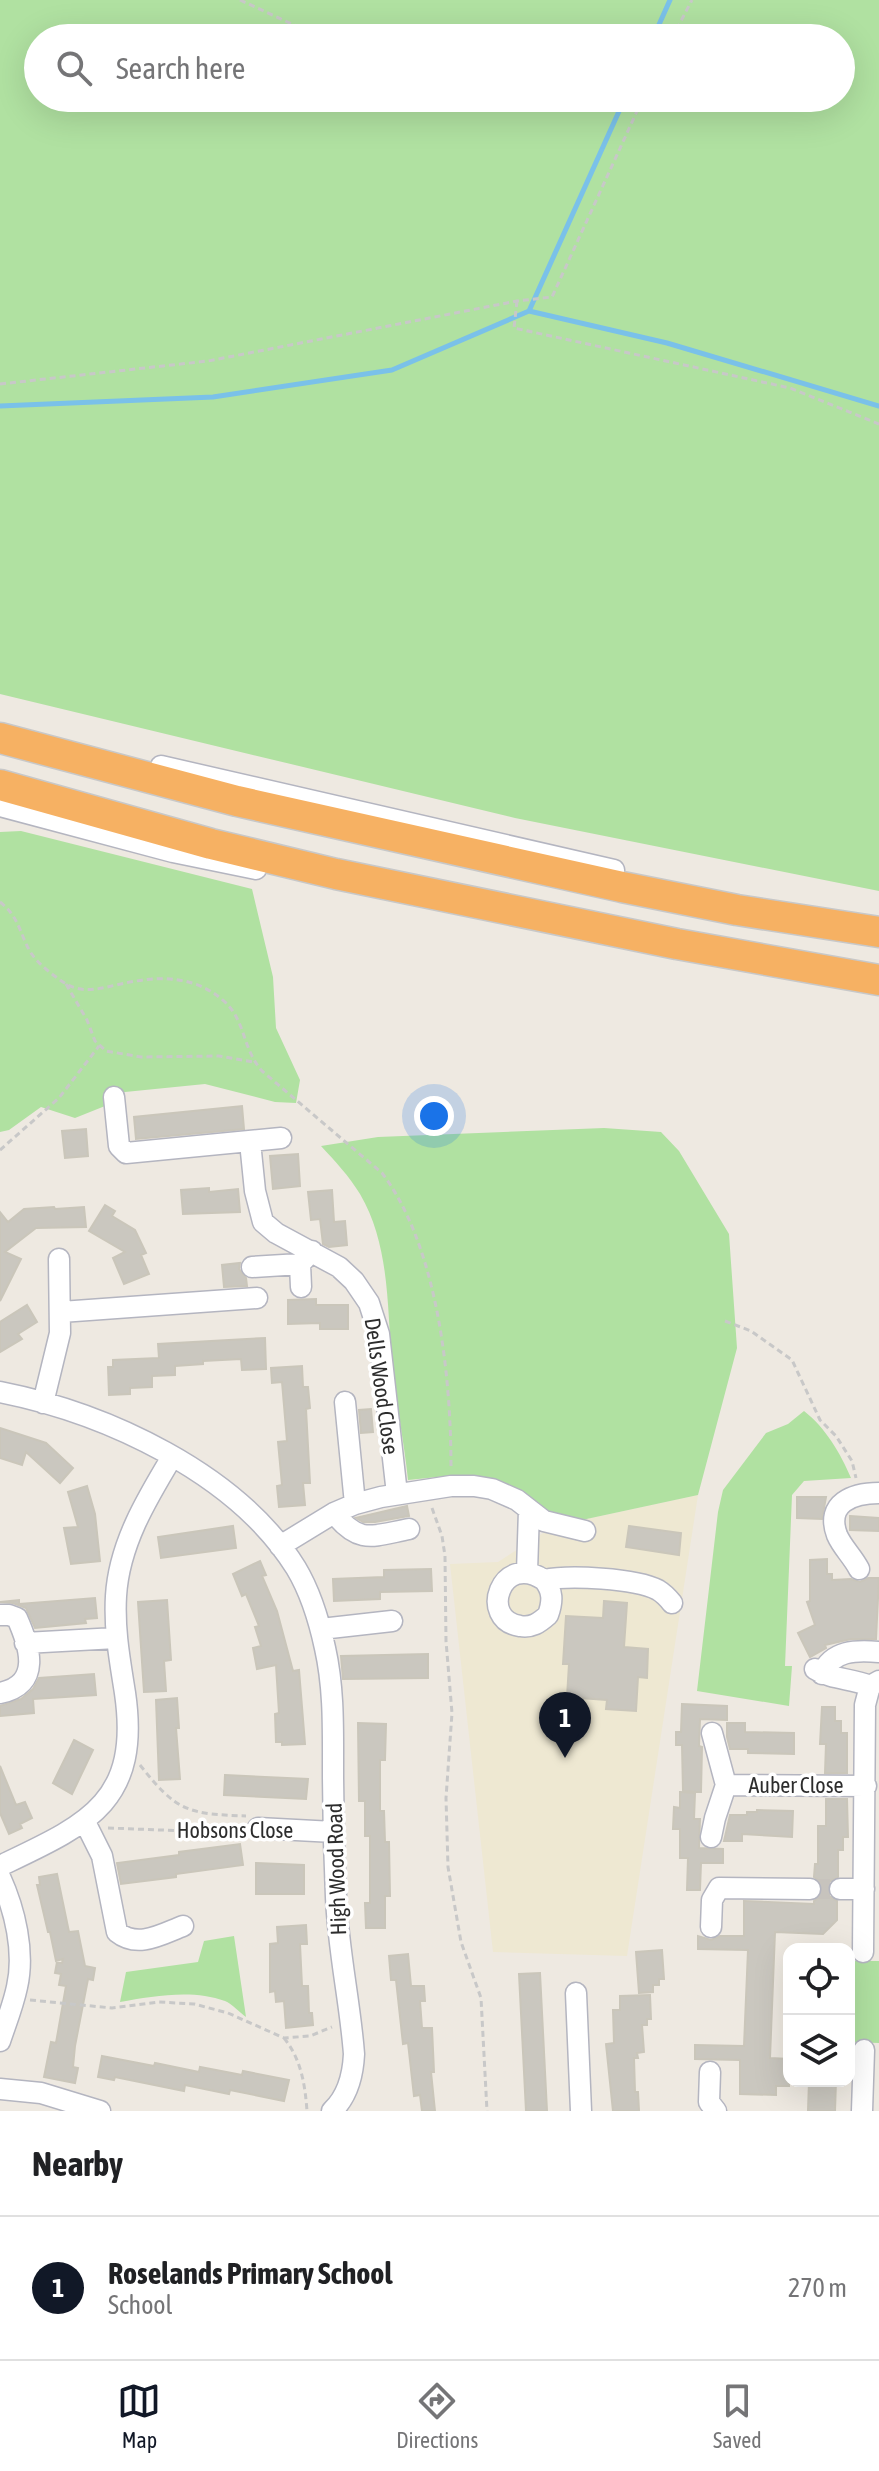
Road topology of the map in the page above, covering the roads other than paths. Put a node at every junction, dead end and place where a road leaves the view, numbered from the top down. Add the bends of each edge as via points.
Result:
1 (0, 738) edge
2 (0, 785) edge
3 (0, 806) edge
4 (336, 874) junction
5 (879, 932) edge
6 (879, 980) edge
7 (114, 1097) dead end
8 (281, 1138) dead end
9 (250, 1142) junction
10 (306, 1258) junction
11 (59, 1259) dead end
12 (252, 1267) dead end
13 (301, 1287) dead end
14 (257, 1298) dead end
15 (61, 1312) junction
16 (0, 1392) edge
17 (345, 1402) dead end
18 (43, 1403) junction
19 (172, 1457) junction
20 (869, 1493) edge
21 (397, 1494) junction
22 (355, 1504) junction
23 (529, 1510) junction
24 (334, 1513) junction
25 (409, 1529) dead end
26 (585, 1531) dead end
27 (280, 1546) junction
28 (859, 1569) dead end
29 (672, 1603) dead end
30 (0, 1615) edge
31 (392, 1621) dead end
32 (321, 1629) junction
33 (116, 1638) junction
34 (25, 1643) junction
35 (879, 1652) edge
36 (874, 1683) edge
37 (0, 1693) edge
38 (712, 1733) dead end
39 (726, 1785) junction
40 (866, 1786) junction
41 (86, 1824) junction
42 (258, 1828) road end
43 (334, 1832) junction
44 (711, 1837) dead end
45 (0, 1866) edge
46 (0, 1877) edge
47 (810, 1889) tunnel mouth
48 (840, 1889) tunnel mouth
49 (864, 1889) junction
50 (183, 1926) dead end
51 (711, 1927) dead end
52 (864, 1952) edge
53 (576, 1993) dead end
54 (0, 2041) edge
55 (864, 2050) edge
56 (710, 2072) dead end
57 (0, 2089) edge
58 (338, 2109) edge
59 (100, 2111) edge
60 (581, 2111) edge
61 (716, 2111) edge
62 (862, 2111) edge

1 - 5 highway via 237,801 622,887
2 - 4 highway
3 - 4 street via 254,869
4 - 6 highway
7 - 9 street via 119,1146 126,1153
8 - 9 street
9 - 10 street, Dells Wood Close via 263,1222
10 - 12 street
10 - 13 street
10 - 21 street, Dells Wood Close via 332,1261 354,1281 373,1314
11 - 15 street
14 - 15 street
15 - 18 street
16 - 18 street, High Wood Road
17 - 22 street
18 - 19 street, High Wood Road via 140,1439
19 - 27 street, High Wood Road via 244,1509
19 - 33 street via 138,1516 121,1563
20 - 28 street via 845,1500 835,1524
21 - 22 street
21 - 23 street via 483,1487 508,1495
22 - 24 street
23 - 26 street via 544,1521
23 - 29 street via 535,1576 640,1584 660,1591
24 - 25 street via 347,1529 362,1535
24 - 27 street
27 - 32 street, High Wood Road via 303,1581
30 - 34 street via 17,1618
31 - 32 street
32 - 43 street, High Wood Road via 333,1705
33 - 34 street
33 - 41 street via 127,1710 126,1746 110,1796
34 - 37 street via 29,1661 23,1682
35 - 36 street via 834,1657 818,1672
36 - 40 street via 865,1705
38 - 39 street, Auber Close
39 - 40 street, Auber Close
39 - 44 street, Auber Close
40 - 49 street
41 - 45 street
41 - 50 street via 102,1856 117,1932 140,1940
42 - 43 street, Hobsons Close
43 - 58 street, High Wood Road via 338,1931 354,2054 353,2072
46 - 54 street via 18,1941 19,1972
47 - 51 street via 719,1888 712,1900
48 - 49 street
49 - 52 street
53 - 60 street
55 - 62 street
56 - 61 street via 709,2102
57 - 59 street via 41,2093

